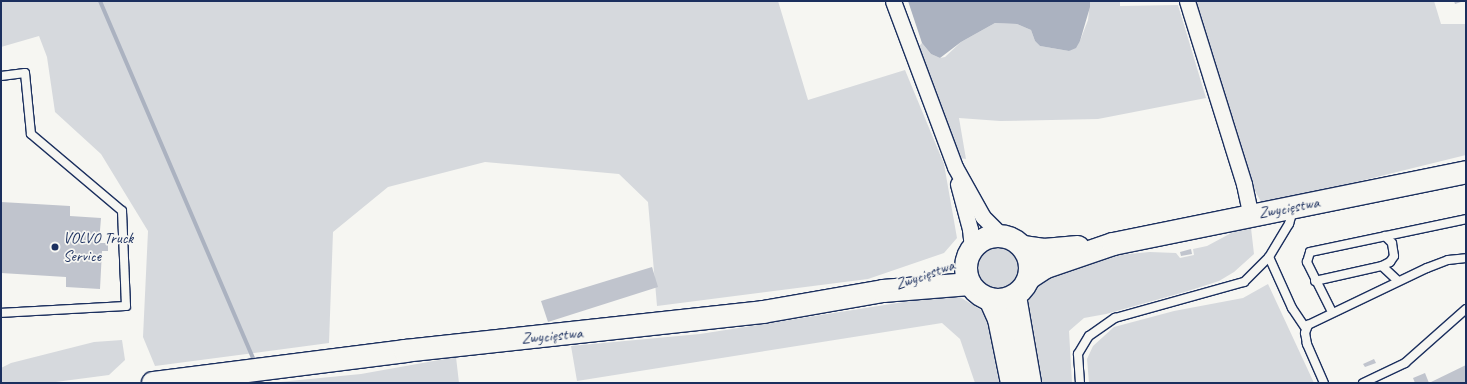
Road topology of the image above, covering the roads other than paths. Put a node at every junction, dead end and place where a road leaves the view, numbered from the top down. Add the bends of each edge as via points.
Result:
1 (893, 1) edge
2 (1187, 1) edge
3 (1, 76) edge
4 (955, 167) junction
5 (1466, 172) edge
6 (1424, 181) junction
7 (1466, 182) edge
8 (1294, 207) junction
9 (1251, 216) junction
10 (1466, 219) edge
11 (1002, 236) junction
12 (1385, 236) junction
13 (1113, 244) junction
14 (1023, 247) junction
15 (969, 254) junction
16 (1268, 257) junction
17 (1466, 258) edge
18 (1382, 266) junction
19 (1029, 278) junction
20 (1315, 281) junction
21 (1398, 281) junction
22 (970, 284) junction
23 (883, 291) junction
24 (1015, 296) junction
25 (990, 299) junction
26 (1466, 309) edge
27 (1332, 312) junction
28 (1, 313) edge
29 (1306, 329) junction
30 (153, 383) edge
31 (1012, 383) edge
32 (1030, 383) edge
33 (1080, 383) edge
34 (1324, 383) edge
35 (1363, 383) edge

1 - 4 street
2 - 9 street via 1244,184
3 - 28 lane via 25,73 31,134 122,211 126,306
4 - 11 street via 983,217
4 - 15 street via 971,231
5 - 6 main road, Zwycięstwa
6 - 7 lane
6 - 8 main road, Zwycięstwa
8 - 9 main road, Zwycięstwa
8 - 16 lane via 1289,224
9 - 13 main road, Zwycięstwa
10 - 12 lane
11 - 14 main road via 1014,239
11 - 15 main road via 983,239
12 - 18 lane via 1392,243 1394,256 1390,262
12 - 20 lane via 1310,252 1307,262
13 - 14 main road, Zwycięstwa via 1044,250
13 - 19 main road, Zwycięstwa via 1046,267
14 - 19 main road via 1030,264
15 - 22 main road via 966,272
15 - 23 main road, Zwycięstwa via 947,270
16 - 29 lane via 1292,308
16 - 33 lane via 1244,282 1115,318 1089,336 1078,354
17 - 21 lane via 1441,262
18 - 20 lane
18 - 21 lane
19 - 24 main road via 1024,288
20 - 27 lane
21 - 27 lane
22 - 23 main road, Zwycięstwa
22 - 25 main road via 977,293
23 - 30 main road, Zwycięstwa via 763,312 676,323 405,351
24 - 25 main road via 1001,300
24 - 32 main road
25 - 31 main road via 999,319
26 - 35 lane via 1405,363
27 - 29 lane
29 - 34 lane via 1307,344

